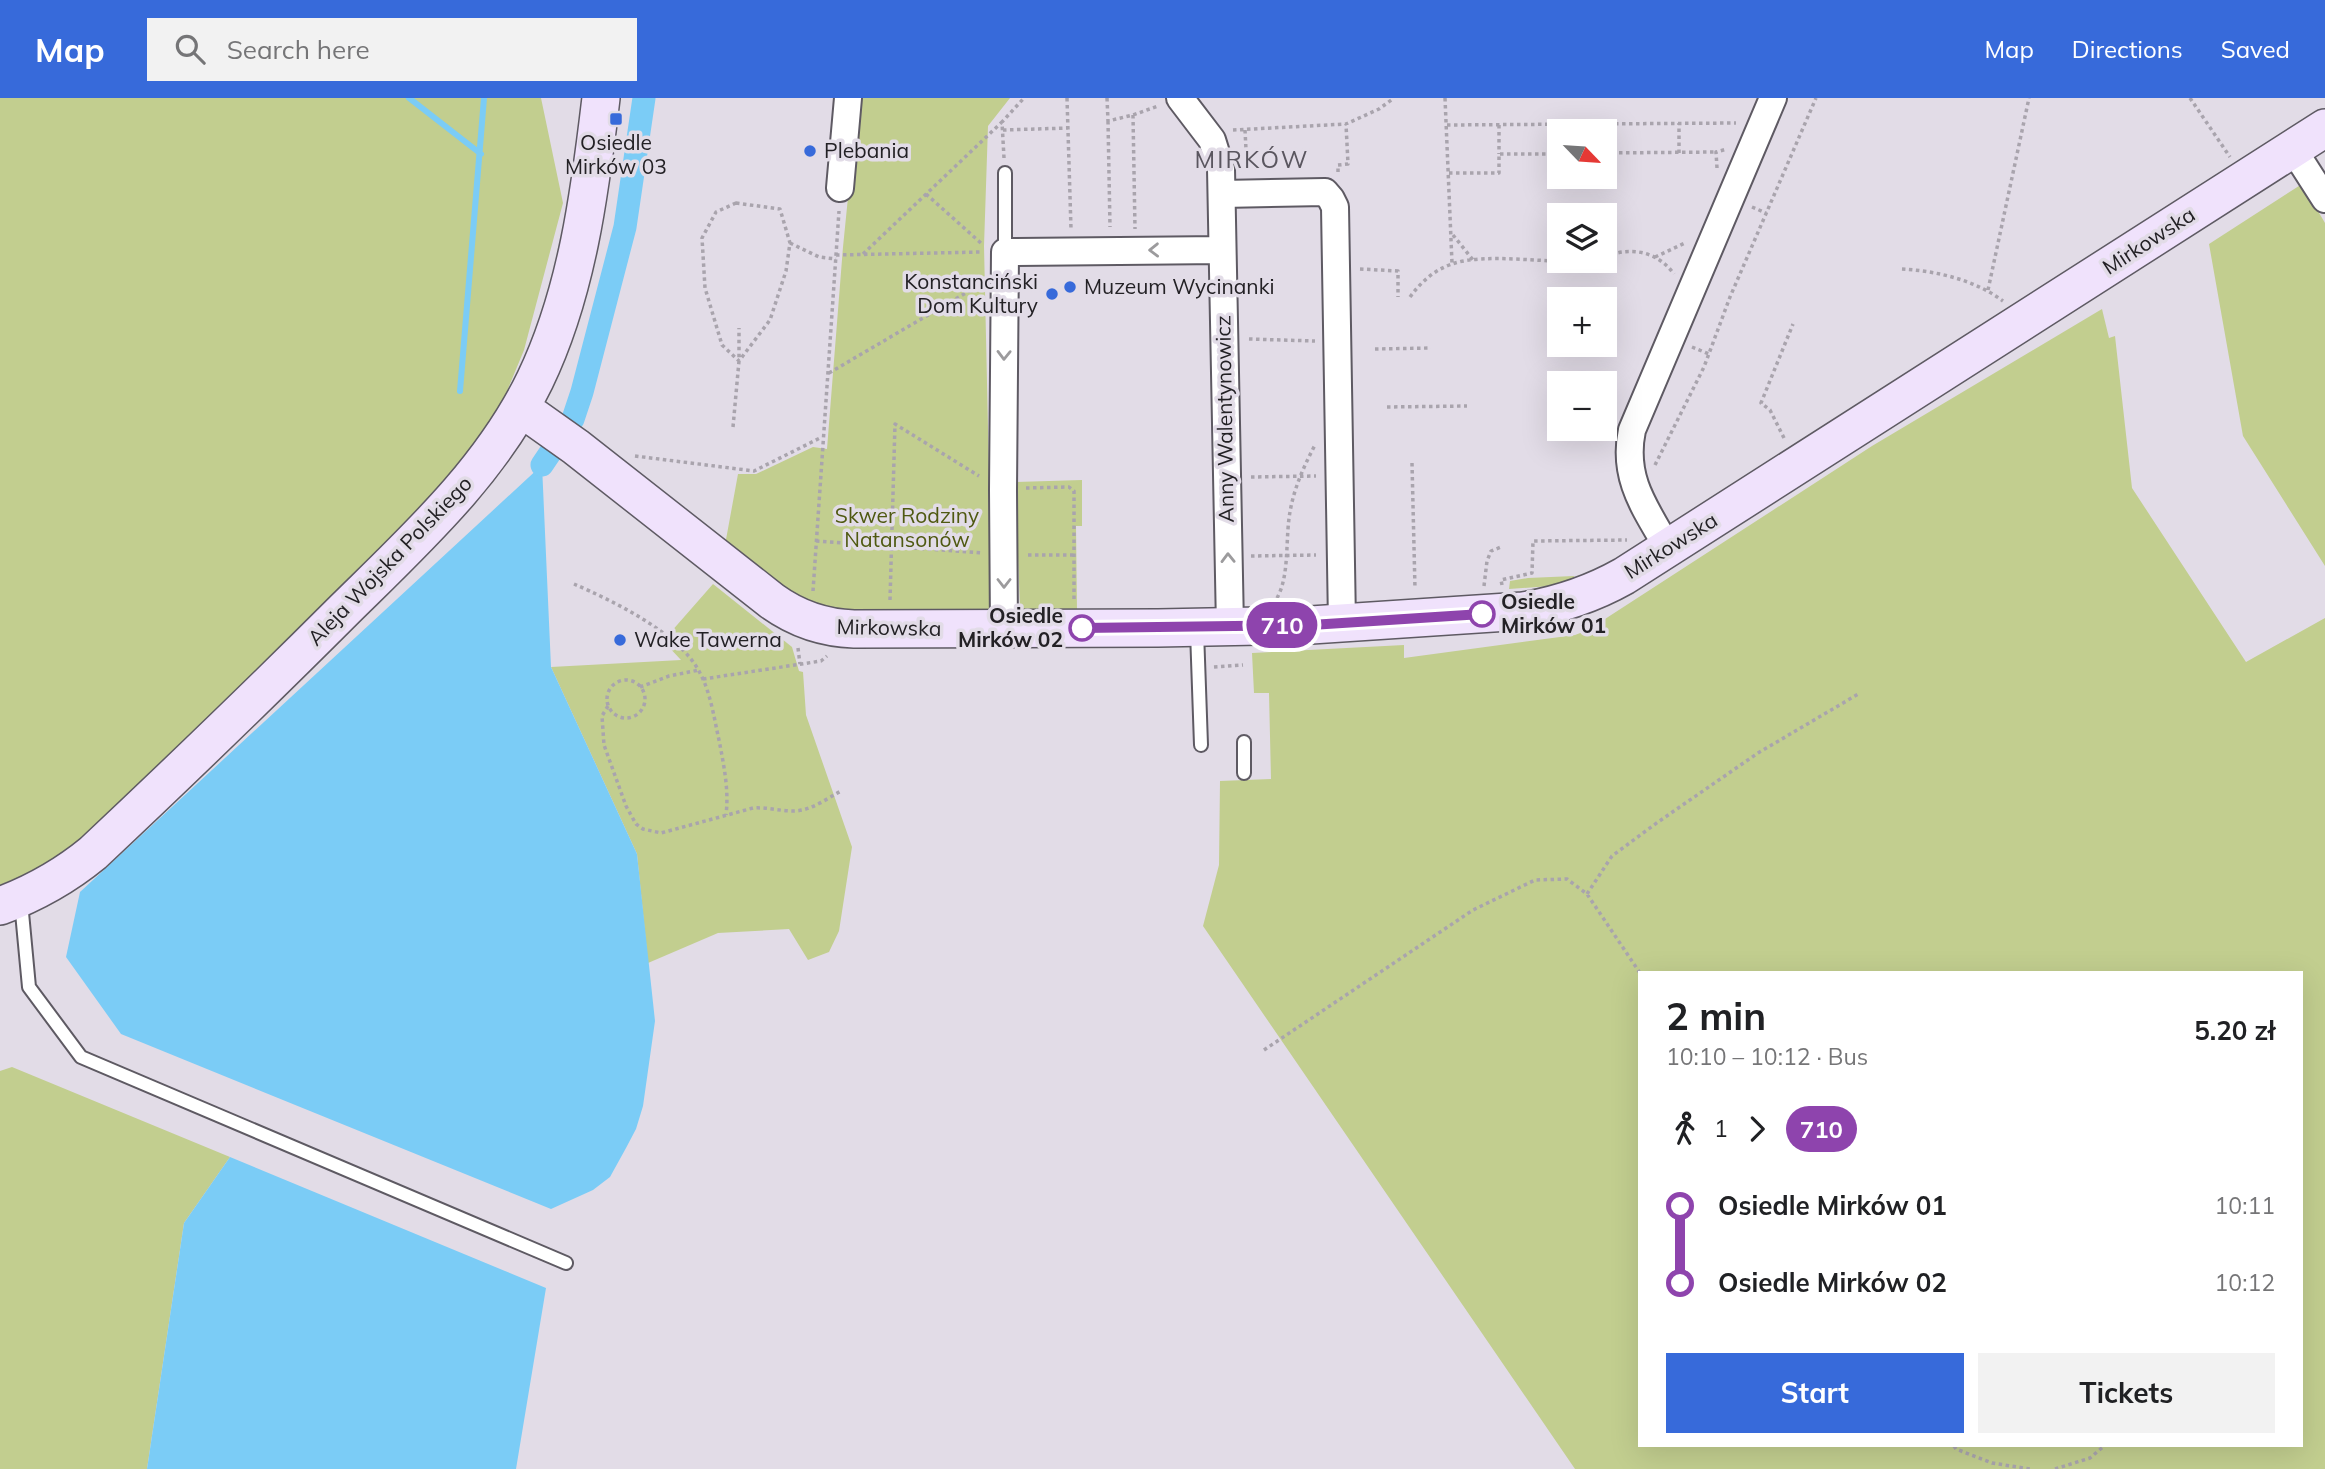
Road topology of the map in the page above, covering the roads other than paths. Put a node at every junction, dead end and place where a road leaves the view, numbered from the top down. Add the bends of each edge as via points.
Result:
1 (601, 98) edge
2 (848, 98) edge
3 (1773, 98) edge
4 (1173, 101) edge
5 (2325, 128) edge
6 (2293, 149) junction
7 (1005, 173) road end
8 (840, 188) road end
9 (1222, 194) junction
10 (2325, 200) edge
11 (1222, 250) junction
12 (1005, 261) junction
13 (521, 408) junction
14 (1668, 548) junction
15 (1342, 624) junction
16 (1213, 627) junction
17 (1004, 629) junction
18 (1244, 742) dead end
19 (1201, 745) dead end
20 (1244, 773) dead end
21 (10, 902) edge
22 (566, 1263) dead end

1 - 13 street, Aleja Wojska Polskiego via 590,191 573,269 550,343
2 - 8 street
3 - 14 street via 1632,430 1632,478
4 - 9 street, Anny Walentynowicz via 1212,140
5 - 6 street, Mirkowska
6 - 10 street
6 - 14 street, Mirkowska
7 - 12 lane
9 - 11 street, Anny Walentynowicz
9 - 15 street via 1325,192 1334,203
11 -> 12 street
16 -> 11 street, Anny Walentynowicz
12 -> 17 street
13 - 17 street, Mirkowska via 793,615 805,633
13 - 21 street, Aleja Wojska Polskiego via 492,452 439,515 306,648 93,853 68,873
14 - 15 street, Mirkowska via 1605,586 1544,607
15 - 16 street, Mirkowska
16 - 17 street, Mirkowska
16 - 19 lane
18 - 20 lane
21 - 22 lane via 29,987 81,1057

